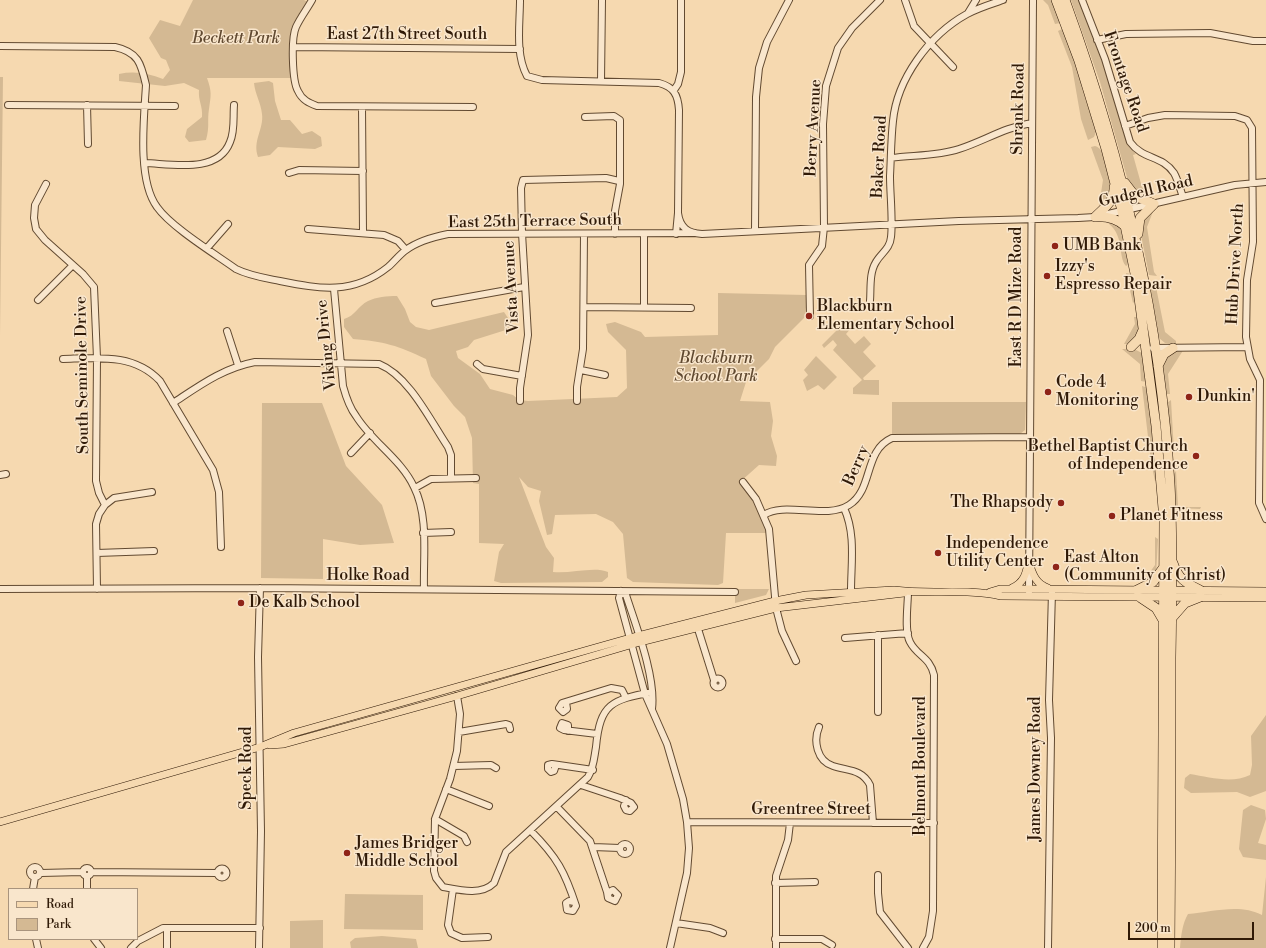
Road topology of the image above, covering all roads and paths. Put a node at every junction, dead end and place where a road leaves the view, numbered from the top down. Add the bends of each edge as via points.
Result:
1 (312, 0) edge
2 (520, 0) edge
3 (602, 0) edge
4 (681, 0) edge
5 (789, 0) edge
6 (880, 0) edge
7 (905, 0) edge
8 (976, 0) edge
9 (1003, 0) edge
10 (1033, 0) edge
11 (1056, 0) edge
12 (1065, 0) edge
13 (1082, 0) edge
14 (967, 14) junction
15 (1097, 40) junction
16 (1266, 42) edge
17 (930, 44) junction
18 (0, 46) edge
19 (294, 47) junction
20 (520, 49) junction
21 (953, 67) dead end
22 (601, 81) junction
23 (674, 90) junction
24 (8, 105) dead end
25 (87, 105) junction
26 (234, 105) dead end
27 (145, 106) junction
28 (175, 106) dead end
29 (362, 107) junction
30 (473, 107) dead end
31 (585, 116) dead end
32 (1032, 123) junction
33 (1125, 126) junction
34 (88, 144) dead end
35 (891, 158) junction
36 (144, 163) junction
37 (363, 171) junction
38 (289, 173) dead end
39 (1116, 175) junction
40 (620, 181) junction
41 (1252, 182) junction
42 (1266, 182) edge
43 (46, 184) dead end
44 (1183, 197) junction
45 (1154, 204) junction
46 (1125, 210) junction
47 (678, 213) junction
48 (1095, 217) junction
49 (1031, 219) junction
50 (228, 224) dead end
51 (891, 224) junction
52 (1125, 226) junction
53 (824, 227) junction
54 (308, 229) dead end
55 (755, 231) junction
56 (363, 232) junction
57 (522, 233) junction
58 (695, 233) junction
59 (584, 234) junction
60 (615, 234) junction
61 (644, 234) junction
62 (676, 234) junction
63 (207, 248) junction
64 (406, 250) junction
65 (1141, 262) junction
66 (73, 265) junction
67 (524, 287) junction
68 (334, 289) junction
69 (38, 300) dead end
70 (870, 301) dead end
71 (435, 303) dead end
72 (584, 307) junction
73 (644, 307) junction
74 (691, 308) dead end
75 (810, 316) dead end
76 (1143, 328) junction
77 (227, 331) dead end
78 (1131, 347) dead end
79 (1247, 347) junction
80 (1150, 348) junction
81 (1173, 348) junction
82 (97, 358) junction
83 (63, 359) dead end
84 (340, 363) junction
85 (477, 364) dead end
86 (238, 365) junction
87 (1158, 368) junction
88 (581, 370) junction
89 (605, 375) dead end
90 (522, 376) junction
91 (1263, 394) edge
92 (520, 401) dead end
93 (577, 401) dead end
94 (173, 403) junction
95 (370, 433) junction
96 (1029, 437) junction
97 (350, 453) dead end
98 (451, 478) junction
99 (476, 478) dead end
100 (743, 482) dead end
101 (415, 488) junction
102 (152, 492) dead end
103 (105, 505) junction
104 (844, 508) junction
105 (764, 515) junction
106 (1266, 519) edge
107 (451, 532) dead end
108 (423, 533) junction
109 (220, 546) dead end
110 (154, 551) dead end
111 (97, 553) junction
112 (1171, 556) junction
113 (1029, 561) junction
114 (1164, 567) junction
115 (260, 588) junction
116 (0, 589) edge
117 (97, 589) junction
118 (424, 589) junction
119 (1010, 590) junction
120 (621, 591) junction
121 (851, 591) junction
122 (1266, 591) edge
123 (735, 592) dead end
124 (908, 592) junction
125 (988, 593) junction
126 (1029, 593) junction
127 (1052, 593) junction
128 (1167, 593) junction
129 (1139, 594) junction
130 (1200, 594) junction
131 (1266, 598) edge
132 (775, 605) junction
133 (1168, 621) junction
134 (698, 629) junction
135 (908, 633) junction
136 (878, 635) junction
137 (845, 638) dead end
138 (640, 639) junction
139 (630, 642) junction
140 (796, 661) dead end
141 (714, 680) dead end
142 (652, 692) junction
143 (645, 694) junction
144 (457, 696) junction
145 (626, 698) junction
146 (566, 702) dead end
147 (652, 709) junction
148 (878, 712) dead end
149 (819, 727) dead end
150 (510, 729) dead end
151 (568, 731) dead end
152 (459, 732) junction
153 (597, 734) junction
154 (260, 747) junction
155 (556, 765) dead end
156 (454, 766) junction
157 (496, 768) dead end
158 (593, 770) junction
159 (581, 785) junction
160 (446, 789) junction
161 (626, 800) dead end
162 (489, 806) dead end
163 (557, 807) junction
164 (435, 818) junction
165 (0, 822) edge
166 (687, 822) junction
167 (790, 823) junction
168 (872, 823) junction
169 (934, 823) junction
170 (531, 831) junction
171 (467, 842) dead end
172 (594, 847) junction
173 (620, 848) dead end
174 (217, 873) dead end
175 (87, 874) junction
176 (878, 875) dead end
177 (815, 882) dead end
178 (775, 883) junction
179 (33, 888) edge
180 (87, 888) edge
181 (453, 889) junction
182 (608, 896) dead end
183 (574, 902) dead end
184 (676, 923) junction
185 (167, 928) junction
186 (260, 928) junction
187 (723, 933) dead end
188 (488, 937) dead end
189 (775, 939) junction
190 (95, 940) edge
191 (832, 945) dead end
192 (101, 948) edge
193 (131, 948) edge
194 (167, 948) edge
195 (259, 948) edge
196 (670, 948) edge
197 (776, 948) edge
198 (908, 948) edge
199 (923, 948) edge
200 (1048, 948) edge
201 (1162, 948) edge
202 (1170, 948) edge

1 - 19 street via 296,26
2 - 20 street
3 - 22 street
4 - 23 street via 681,72
5 - 55 street via 776,21 759,68 756,97
6 - 53 street, Berry Avenue via 852,28 838,48 826,86
7 - 17 street via 914,26
8 - 14 street
9 - 14 street, Baker Road
10 - 32 street, Shrank Road
11 - 39 highway
12 - 39 highway via 1091,72
13 - 15 street, Frontage Road
14 - 17 street, Baker Road
15 - 16 street via 1126,34 1210,33 1253,42
15 - 33 street, Frontage Road
17 - 21 street
17 - 35 street, Baker Road via 900,90 893,120
18 - 27 street, East 25th Terrace South via 115,47 131,53 143,70 146,85
19 - 20 street, East 27th Street South
19 - 29 street via 295,84 307,102 317,106
20 - 22 street via 522,66 527,76 533,79
22 - 23 street via 659,83
23 - 47 street via 679,110
24 - 25 street
25 - 27 street
25 - 34 street
26 - 36 street via 231,141 224,153 216,159 199,164
27 - 28 street
27 - 36 street, East 25th Terrace South
29 - 30 street
29 - 37 street
31 - 40 street via 614,116 620,120
32 - 35 street via 1005,129 957,150
32 - 49 street, Shrank Road
33 - 41 street, Hub Drive North via 1165,115 1242,117 1249,123 1253,132
33 - 44 street, Frontage Road via 1130,142 1136,150 1159,160 1171,169
35 - 51 street, Baker Road
36 - 63 street, East 25th Terrace South via 147,187 157,207
37 - 38 street via 299,170
37 - 56 street
39 - 45 highway via 1135,196
39 - 46 highway
39 - 48 highway via 1112,198
40 - 57 street, Vista Avenue via 606,178 523,180
40 - 60 street via 615,211
41 - 42 street, Gudgell Road
41 - 44 street, Gudgell Road
41 - 79 street, Hub Drive North via 1253,242 1246,280
43 - 66 street, South Seminole Drive via 35,205 35,224 45,240
44 - 45 street, Gudgell Road
45 - 46 street, Gudgell Road
45 - 65 highway via 1142,215 1138,223
46 - 48 street, Gudgell Road
46 - 52 highway
46 - 65 highway
47 - 58 street via 680,224
47 - 62 street
48 - 49 street, Gudgell Road
48 - 52 highway via 1114,219
49 - 51 street, East R D Mize Road
49 - 96 street, East R D Mize Road
50 - 63 street
51 - 53 street, East R D Mize Road
51 - 70 street, Baker Road via 888,249 875,263
52 - 76 highway
53 - 55 street, East R D Mize Road
53 - 75 street, Berry Avenue via 822,246 809,265
54 - 56 street
55 - 58 street, East R D Mize Road
56 - 64 street via 389,236 398,240
57 - 59 street, East 25th Terrace South
57 - 64 street, East 25th Terrace South via 448,234
57 - 67 street, Vista Avenue
58 - 62 street, East 25th Terrace South
59 - 60 street, East 25th Terrace South
59 - 72 street
60 - 61 street, East 25th Terrace South
61 - 62 street, East 25th Terrace South
61 - 73 street
63 - 68 street, East 25th Terrace South via 247,275 311,288
64 - 68 street, East 25th Terrace South via 388,267 369,279
65 - 80 highway
66 - 69 street
66 - 82 street, South Seminole Drive via 94,287
67 - 71 street
67 - 90 street, Vista Avenue via 528,335
68 - 84 street, Viking Drive
72 - 73 street
72 - 88 street via 584,350
73 - 74 street
76 - 78 highway via 1139,339
76 - 80 highway
77 - 86 street
79 - 81 street
79 - 91 street, Hub Drive North via 1258,373
80 - 81 street
80 - 87 highway
80 - 114 highway via 1161,472
81 - 87 highway via 1164,354
82 - 83 street
82 - 94 street via 119,358 155,376
82 - 103 street, South Seminole Drive via 96,481
84 - 86 street via 254,362
84 - 95 street, Viking Drive via 347,401 356,418
84 - 98 street via 379,364 400,376 448,447 451,455
85 - 90 street via 483,369
86 - 94 street via 222,372
87 - 112 highway via 1170,484
88 - 89 street
88 - 93 street
90 - 92 street, Vista Avenue
91 - 106 street, Hub Drive North via 1259,443 1259,503
94 - 109 street via 213,470 219,492
95 - 97 street
95 - 101 street, Viking Drive via 405,471
96 - 104 street, Berry via 898,437 885,441 873,456 861,494
96 - 113 street, East R D Mize Road
98 - 99 street
98 - 101 street via 431,480
100 - 105 street via 756,498
101 - 108 street, Viking Drive via 422,511
102 - 103 street via 120,496
103 - 111 street via 96,524
104 - 105 street, Berry via 832,511 779,511
104 - 121 street via 850,521 852,536
105 - 132 street via 772,544
107 - 108 street
108 - 118 street, Viking Drive
110 - 111 street
111 - 117 street
112 - 128 highway
112 - 130 highway via 1179,577
113 - 119 main road via 1026,576
113 - 126 street, East R D Mize Road
113 - 127 main road via 1035,579
114 - 128 highway
114 - 129 highway via 1153,582
115 - 117 street, Holke Road
115 - 118 street, Holke Road
115 - 154 street, Speck Road
116 - 117 street, Holke Road
118 - 120 street, Holke Road
119 - 125 main road via 1000,589
119 - 126 main road
120 - 123 street, Holke Road
120 - 138 street via 626,595
120 - 139 street via 620,598
121 - 124 main road
121 - 132 main road via 806,595
122 - 130 main road
124 - 125 main road
124 - 132 main road
124 - 135 street
125 - 126 main road via 1001,596
126 - 127 main road
127 - 129 main road
127 - 200 street, James Downey Road
128 - 129 main road
128 - 130 main road
128 - 133 highway
129 - 133 highway
130 - 131 main road
130 - 133 highway via 1185,603
132 - 134 main road
132 - 138 main road
132 - 140 street via 782,631
133 - 201 highway
133 - 202 highway
134 - 138 main road
134 - 141 street
135 - 136 street
135 - 169 street, Belmont Boulevard via 910,642 930,662 934,675
136 - 137 street
136 - 148 street
138 - 139 main road
138 - 142 street
139 - 143 street
139 - 144 main road
139 - 154 main road via 294,733
142 - 143 street
142 - 147 street
143 - 145 street
143 - 147 street
144 - 152 street
144 - 154 main road via 284,744
145 - 146 street via 622,690 611,688
145 - 153 street via 606,709
147 - 166 street via 667,744
149 - 168 street via 815,743 824,759 831,766 859,773 868,781
150 - 152 street via 506,724
151 - 153 street
152 - 156 street
153 - 158 street
154 - 165 main road
154 - 186 street, Speck Road
155 - 158 street
156 - 157 street via 491,765
156 - 160 street
158 - 159 street
159 - 161 street
159 - 163 street
160 - 162 street
160 - 164 street
163 - 170 street
163 - 172 street
164 - 171 street via 464,836
164 - 181 street via 434,871 443,887
166 - 167 street, Greentree Street
166 - 184 street via 687,873
167 - 168 street, Greentree Street
167 - 178 street via 788,840 777,868
168 - 169 street, Greentree Street
169 - 199 street, Belmont Boulevard via 933,912 929,937
170 - 181 street via 506,852 498,876 490,887 479,891
170 - 183 street via 558,862
172 - 173 street
172 - 182 street
174 - 175 street
175 - 179 street via 40,872 35,878
175 - 180 street
176 - 198 street via 880,912
177 - 178 street
178 - 189 street
181 - 188 street via 448,925 451,933 462,938
184 - 187 street via 710,928
184 - 196 street
185 - 186 street
185 - 193 street via 138,940
185 - 194 street
186 - 195 street, Speck Road
189 - 191 street via 822,939
189 - 197 street
190 - 192 street

